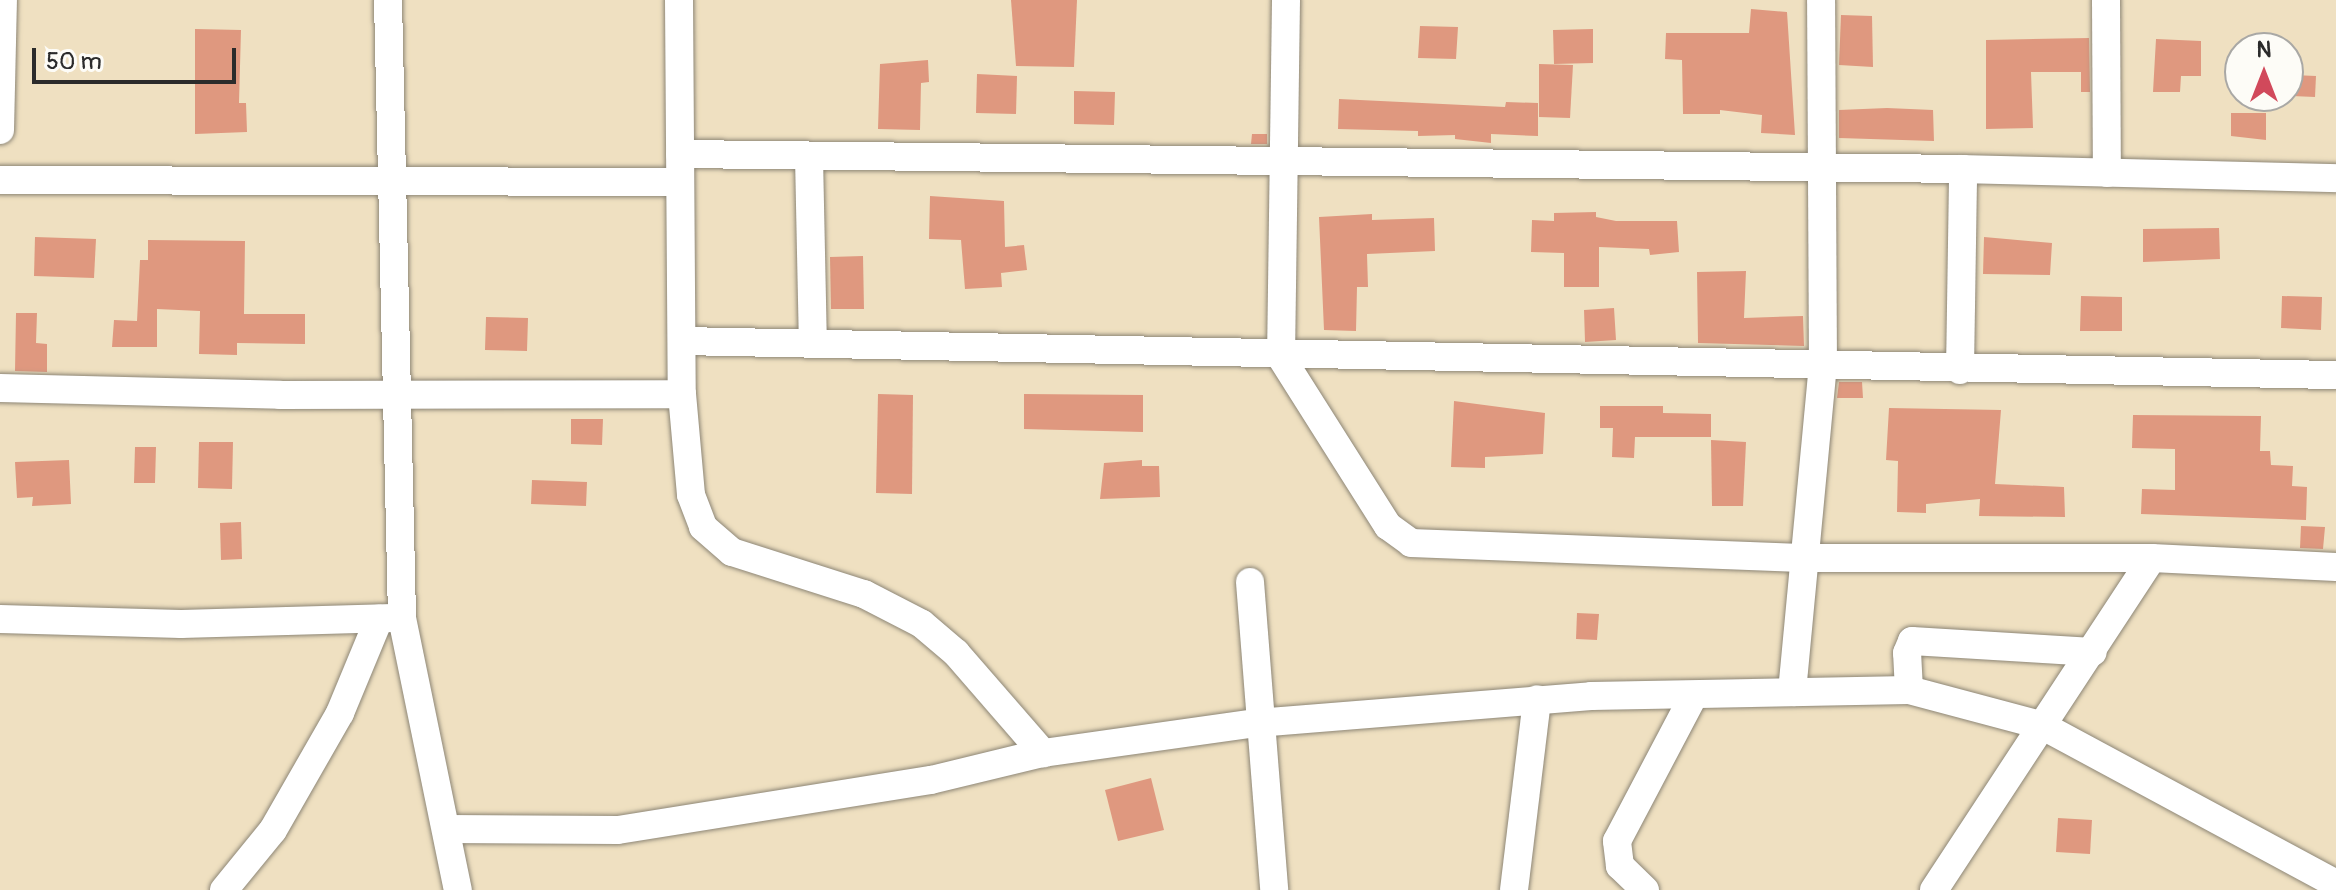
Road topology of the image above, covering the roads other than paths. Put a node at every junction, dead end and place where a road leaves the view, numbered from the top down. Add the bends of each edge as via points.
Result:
1 (3, 0) edge
2 (388, 0) edge
3 (679, 0) edge
4 (1286, 0) edge
5 (1821, 0) edge
6 (2106, 0) edge
7 (0, 130) edge
8 (809, 157) junction
9 (1286, 163) junction
10 (680, 168) junction
11 (1963, 169) junction
12 (1821, 170) junction
13 (2107, 173) junction
14 (2336, 178) edge
15 (393, 179) junction
16 (0, 180) edge
17 (682, 341) junction
18 (813, 343) junction
19 (1281, 357) junction
20 (1823, 367) junction
21 (1960, 370) junction
22 (2336, 375) edge
23 (0, 388) edge
24 (682, 394) junction
25 (399, 395) junction
26 (1808, 558) junction
27 (2152, 558) junction
28 (2336, 567) edge
29 (1250, 582) dead end
30 (0, 619) edge
31 (390, 619) junction
32 (2093, 652) junction
33 (1909, 690) junction
34 (1792, 692) junction
35 (1693, 697) junction
36 (1537, 699) junction
37 (1257, 723) junction
38 (2041, 725) junction
39 (1043, 753) junction
40 (446, 829) junction
41 (2336, 884) edge
42 (224, 890) edge
43 (458, 890) edge
44 (1274, 890) edge
45 (1514, 890) edge
46 (1645, 890) edge
47 (1934, 890) edge

1 - 7 street
2 - 15 street
3 - 10 street
4 - 9 street
5 - 12 street
6 - 13 street
8 - 9 street
8 - 10 street
8 - 18 street
9 - 12 street
9 - 19 street
10 - 15 street
10 - 17 street
11 - 12 street
11 - 13 street
11 - 21 street
12 - 20 street
13 - 14 street
15 - 16 street
15 - 25 street
17 - 18 street
17 - 24 street
18 - 19 street
19 - 20 street
19 - 26 street via 1388,526 1411,543
20 - 21 street
20 - 26 street
21 - 22 street
23 - 25 street
24 - 25 street
24 - 39 street via 691,495 703,527 732,552 864,594 922,624 956,653
25 - 31 street
26 - 27 street
26 - 34 street
27 - 28 street
27 - 32 street
29 - 37 street
30 - 31 street via 181,624
31 - 40 street
31 - 42 street via 273,830
32 - 33 street via 1912,641 1907,653
32 - 38 street
33 - 34 street
33 - 38 street
34 - 35 street
35 - 36 street
35 - 46 street via 1617,841 1620,866
36 - 37 street
36 - 45 street
37 - 39 street
37 - 44 street
38 - 41 street
38 - 47 street
39 - 40 street via 931,780 618,830
40 - 43 street

